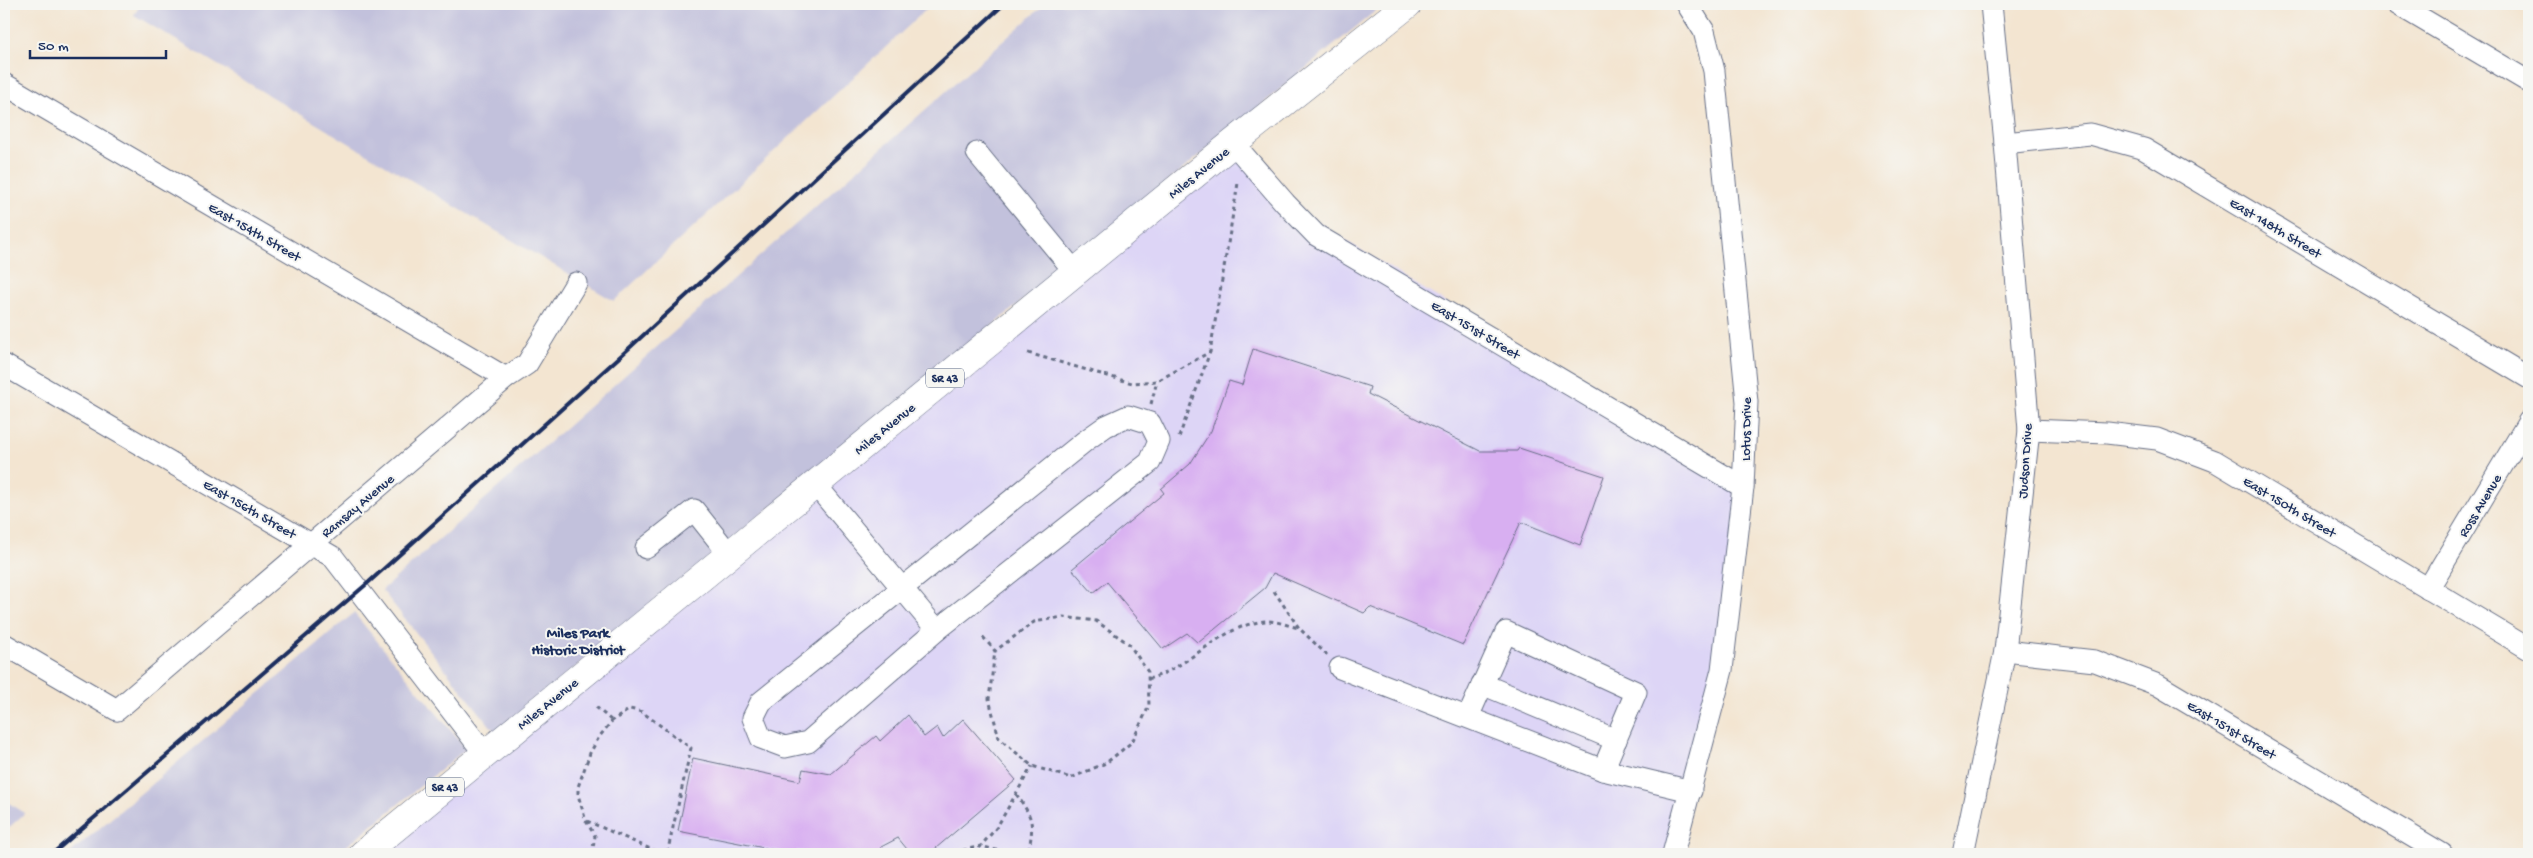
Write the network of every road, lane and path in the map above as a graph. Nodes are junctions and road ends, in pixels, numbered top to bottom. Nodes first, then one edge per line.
1 (1408, 4) edge
2 (1688, 4) edge
3 (1991, 4) edge
4 (2397, 4) edge
5 (2529, 82) edge
6 (4, 84) edge
7 (1233, 143) junction
8 (2005, 143) junction
9 (977, 153) dead end
10 (1238, 183) dead end
11 (1075, 272) junction
12 (576, 283) dead end
13 (1210, 352) junction
14 (1028, 353) dead end
15 (4, 364) edge
16 (506, 378) junction
17 (2529, 378) edge
18 (1157, 381) junction
19 (1151, 404) dead end
20 (2529, 421) edge
21 (2029, 430) junction
22 (1179, 437) dead end
23 (815, 484) junction
24 (1743, 487) junction
25 (310, 544) junction
26 (646, 548) dead end
27 (729, 554) junction
28 (903, 589) junction
29 (2428, 589) junction
30 (1274, 591) dead end
31 (1299, 628) junction
32 (937, 630) junction
33 (983, 637) dead end
34 (4, 644) edge
35 (2529, 649) edge
36 (995, 651) junction
37 (2005, 651) junction
38 (1340, 668) joint
39 (1148, 679) junction
40 (1482, 684) junction
41 (596, 707) dead end
42 (1468, 717) junction
43 (612, 721) junction
44 (1616, 740) junction
45 (485, 754) junction
46 (1032, 766) junction
47 (1603, 770) junction
48 (1691, 790) junction
49 (1016, 794) junction
50 (586, 821) junction
51 (981, 846) junction
52 (1968, 852) edge
53 (363, 854) edge
54 (592, 854) edge
55 (662, 854) edge
56 (667, 854) edge
57 (947, 854) edge
58 (974, 854) edge
59 (1010, 854) edge
60 (1028, 854) edge
61 (1673, 854) edge
62 (2442, 854) edge

1 - 7 main road, Miles Avenue / SR 43
2 - 24 street, Lotus Drive
3 - 8 street, Judson Drive
4 - 5 street
6 - 16 street, East 154th Street
7 - 11 main road, Miles Avenue / SR 43
7 - 24 street, East 151st Street
8 - 17 street, East 148th Street
8 - 21 street, Judson Drive
9 - 11 street
10 - 13 path
11 - 23 main road, Miles Avenue / SR 43
12 - 16 street, Ramsay Avenue
13 - 18 path
13 - 22 path
14 - 18 path
15 - 25 street, East 156th Street
16 - 25 street, Ramsay Avenue
18 - 19 path
20 - 29 street, Ross Avenue
21 - 29 street, East 150th Street
21 - 37 street, Judson Drive
23 - 27 main road, Miles Avenue / SR 43
23 - 28 street
24 - 48 street, Lotus Drive
25 - 34 street, Ramsay Avenue
25 - 45 street, East 156th Street
26 - 27 street
27 - 45 main road, Miles Avenue / SR 43
28 - 32 street
28 - 32 street
28 - 32 street
29 - 35 street, East 150th Street
30 - 31 path
31 - 38 path
31 - 39 path
33 - 36 path
36 - 39 path
36 - 46 path
37 - 52 street, Judson Drive
37 - 62 street, East 151st Street
38 - 42 street
39 - 46 path
40 - 42 street
40 - 44 street
40 - 44 street
41 - 43 path
42 - 47 street
43 - 50 path
43 - 56 path
44 - 47 street
45 - 53 main road, Miles Avenue / SR 43
46 - 49 path
47 - 48 street
48 - 61 street, Lotus Drive
49 - 51 path
49 - 60 path
50 - 54 path
50 - 55 path
51 - 57 path
51 - 58 path
51 - 59 path

